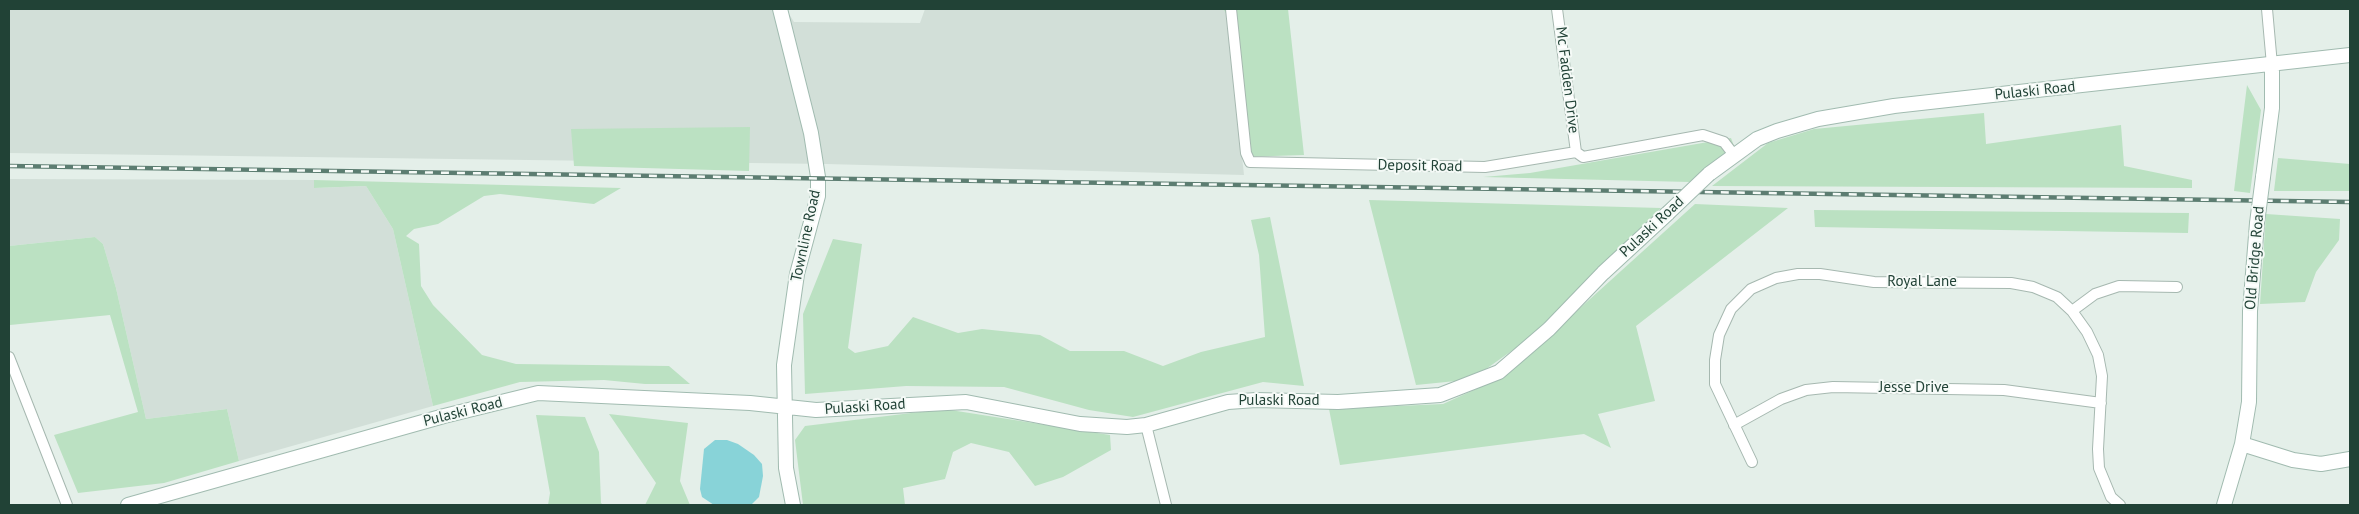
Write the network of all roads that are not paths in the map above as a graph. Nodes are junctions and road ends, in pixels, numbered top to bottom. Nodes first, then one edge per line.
1 (780, 9) edge
2 (1231, 9) edge
3 (1558, 9) edge
4 (2267, 9) edge
5 (2350, 55) edge
6 (2272, 65) junction
7 (1576, 152) junction
8 (1734, 155) junction
9 (2177, 287) dead end
10 (2072, 311) junction
11 (9, 357) edge
12 (2101, 403) junction
13 (784, 406) junction
14 (1146, 425) junction
15 (1734, 425) junction
16 (2242, 444) junction
17 (2350, 459) edge
18 (1752, 462) dead end
19 (67, 505) edge
20 (128, 505) edge
21 (793, 505) edge
22 (1166, 505) edge
23 (2120, 505) edge
24 (2224, 505) edge

1 - 13 main road, Townline Road
2 - 7 street, Deposit Road
3 - 7 street, Mc Fadden Drive
4 - 6 street, Old Bridge Road
5 - 6 main road, Pulaski Road
6 - 8 main road, Pulaski Road
6 - 16 main road, Old Bridge Road, bridge
7 - 8 street, Deposit Road
8 - 14 main road, Pulaski Road, bridge
9 - 10 street
10 - 12 street, Royal Lane
10 - 15 street, Royal Lane
11 - 19 street
12 - 15 street, Jesse Drive
12 - 23 street, Royal Lane
13 - 14 main road, Pulaski Road
13 - 20 main road, Pulaski Road
13 - 21 main road, Townline Road
14 - 22 street
15 - 18 street, Royal Lane
16 - 17 main road
16 - 24 main road, Old Bridge Road

